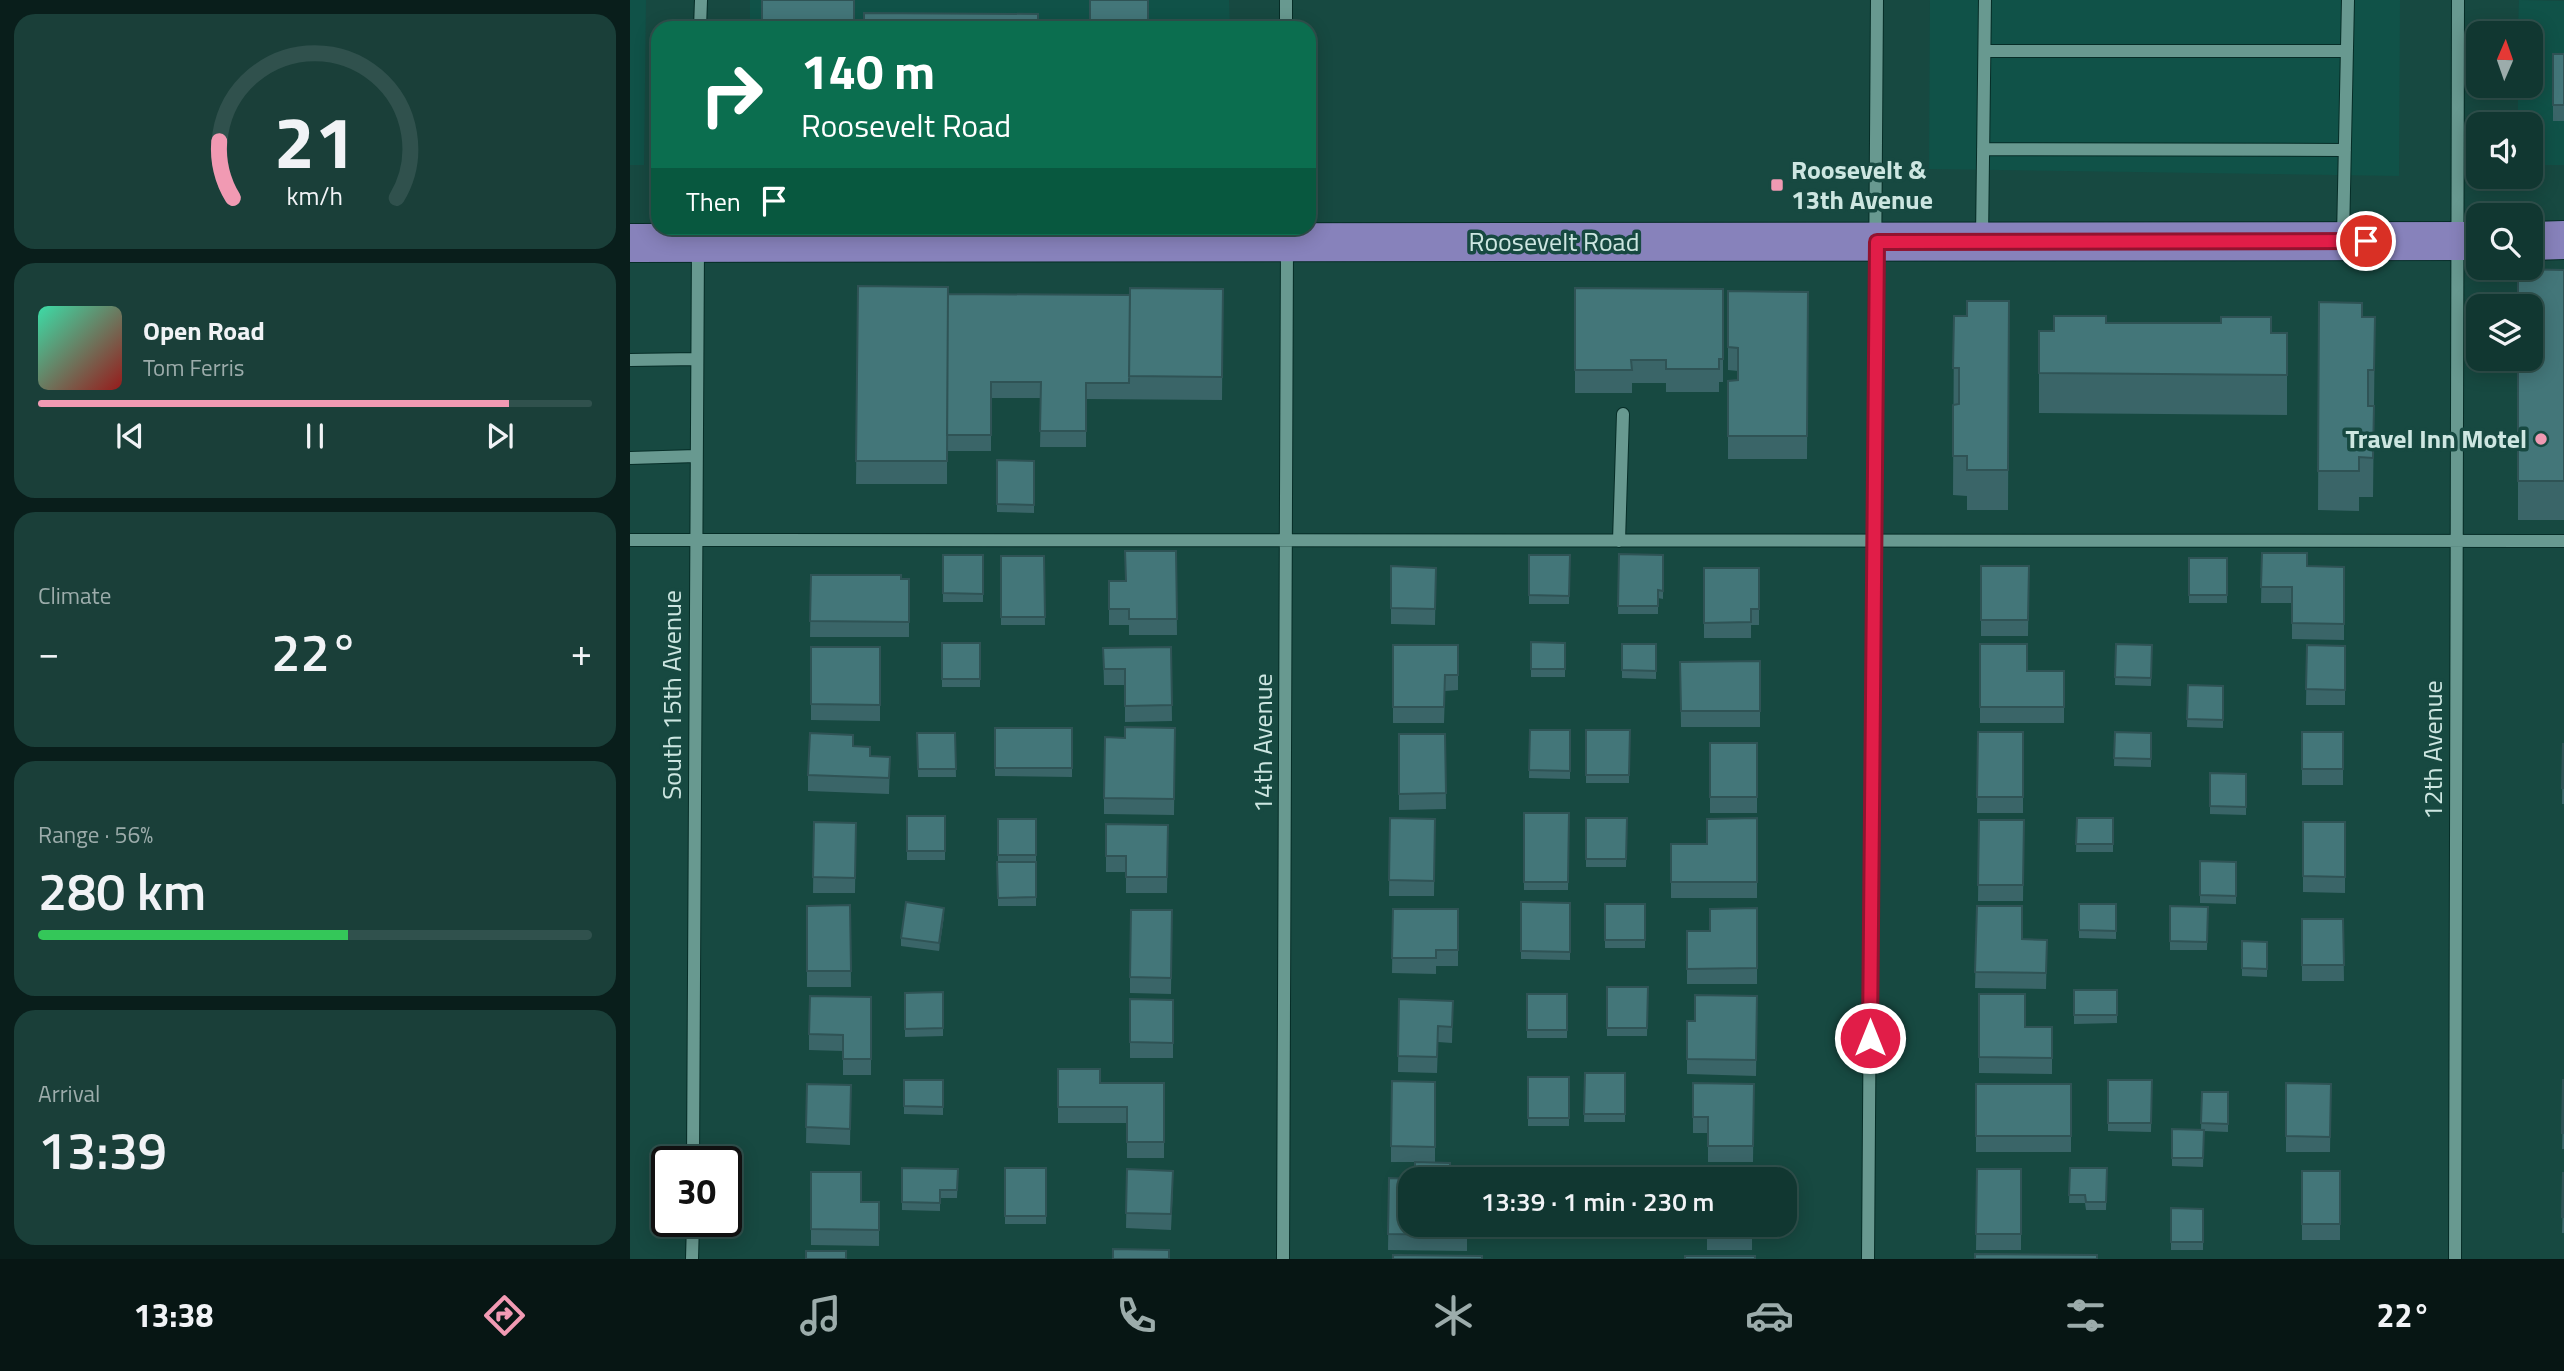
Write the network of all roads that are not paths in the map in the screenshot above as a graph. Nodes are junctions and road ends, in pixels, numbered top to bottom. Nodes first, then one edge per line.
1 (701, 0) edge
2 (1286, 0) edge
3 (1877, 0) edge
4 (1985, 0) edge
5 (2348, 0) edge
6 (2458, 0) edge
7 (700, 21) edge
8 (1286, 21) edge
9 (1985, 51) junction
10 (2347, 51) junction
11 (1983, 149) junction
12 (2345, 150) junction
13 (2466, 203) edge
14 (698, 235) edge
15 (1287, 235) edge
16 (2543, 240) edge
17 (2564, 240) edge
18 (2343, 241) junction
19 (2466, 241) edge
20 (1877, 242) junction
21 (1982, 242) junction
22 (630, 243) edge
23 (2466, 280) edge
24 (697, 359) junction
25 (630, 360) edge
26 (1623, 414) dead end
27 (696, 456) junction
28 (630, 457) edge
29 (696, 539) junction
30 (630, 540) edge
31 (2456, 540) junction
32 (1286, 541) junction
33 (1619, 541) junction
34 (1874, 541) junction
35 (2564, 541) edge
36 (693, 1146) edge
37 (693, 1237) edge
38 (692, 1259) edge
39 (1283, 1259) edge
40 (1868, 1259) edge
41 (2455, 1259) edge

1 - 7 street
2 - 8 street
3 - 20 street
4 - 9 street
5 - 10 street
6 - 13 street, 12th Avenue
9 - 10 street
9 - 11 street
10 - 12 street
11 - 12 street
11 - 21 street
12 - 18 street
14 - 15 main road, Roosevelt Road
14 - 22 main road, Roosevelt Road
14 - 24 street, South 15th Avenue
15 - 20 main road, Roosevelt Road
15 - 32 street, 14th Avenue
16 - 17 main road
18 - 19 main road, Roosevelt Road
18 - 21 main road, Roosevelt Road
20 - 21 main road, Roosevelt Road
20 - 34 street
23 - 31 street, 12th Avenue
24 - 25 street
24 - 27 street, South 15th Avenue
26 - 33 street
27 - 28 street
27 - 29 street, South 15th Avenue
29 - 30 street
29 - 32 street
29 - 36 street, South 15th Avenue
31 - 34 street
31 - 35 street
31 - 41 street, 12th Avenue
32 - 33 street
32 - 39 street, 14th Avenue
33 - 34 street
34 - 40 street
37 - 38 street

